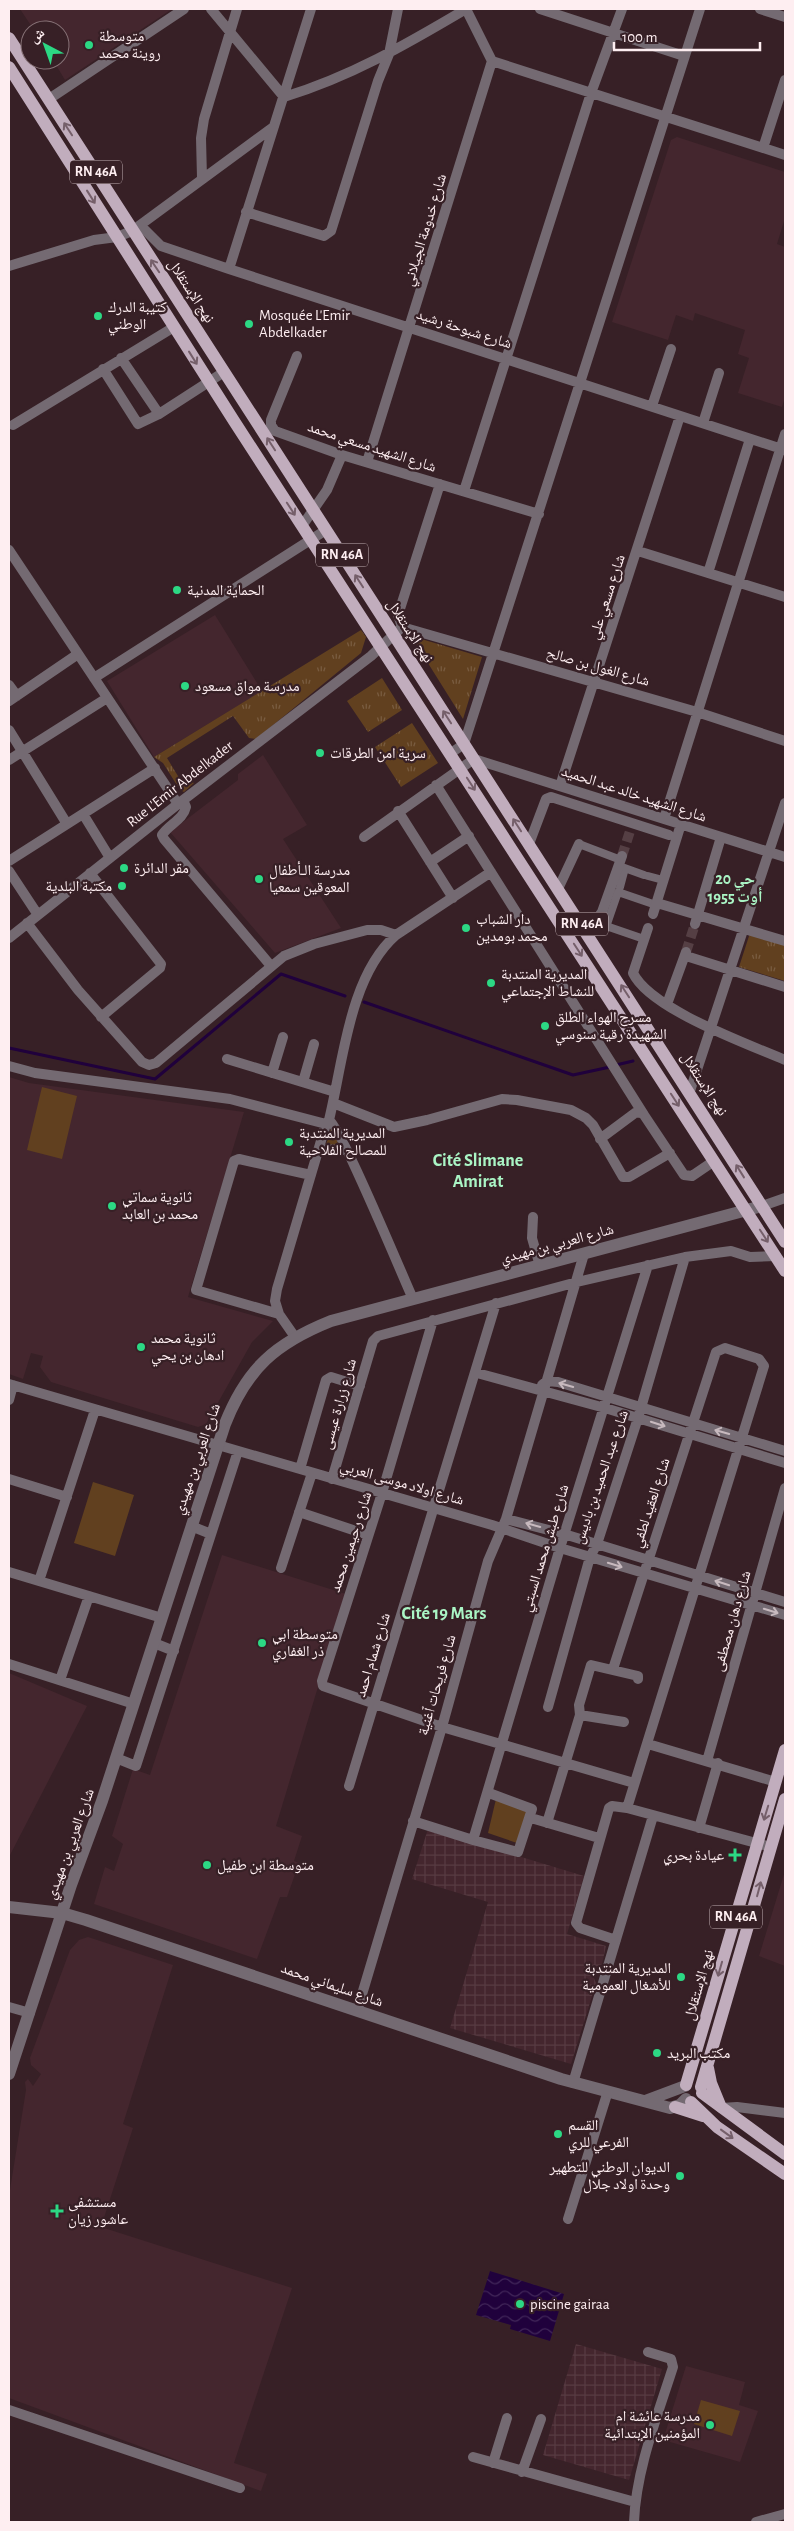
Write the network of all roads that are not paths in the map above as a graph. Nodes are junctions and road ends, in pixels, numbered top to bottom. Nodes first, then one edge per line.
1 (184, 9) edge
2 (211, 9) edge
3 (237, 9) edge
4 (311, 9) edge
5 (398, 9) edge
6 (466, 9) edge
7 (540, 9) edge
8 (622, 9) edge
9 (700, 9) edge
10 (760, 9) edge
11 (785, 17) edge
12 (230, 33) junction
13 (614, 33) junction
14 (9, 38) edge
15 (389, 54) junction
16 (684, 56) junction
17 (492, 61) junction
18 (10, 72) edge
19 (32, 73) junction
20 (785, 80) edge
21 (592, 93) junction
22 (284, 97) junction
23 (49, 99) junction
24 (664, 116) junction
25 (272, 128) junction
26 (763, 148) junction
27 (785, 155) edge
28 (202, 178) junction
29 (246, 212) junction
30 (136, 228) junction
31 (117, 237) junction
32 (9, 266) edge
33 (229, 270) junction
34 (174, 327) junction
35 (410, 328) junction
36 (671, 349) dead end
37 (297, 356) dead end
38 (121, 358) junction
39 (507, 359) junction
40 (103, 370) junction
41 (224, 372) junction
42 (719, 373) dead end
43 (209, 382) junction
44 (581, 383) junction
45 (652, 406) junction
46 (159, 414) junction
47 (680, 416) junction
48 (703, 423) junction
49 (13, 425) dead end
50 (785, 434) edge
51 (750, 439) junction
52 (783, 449) edge
53 (342, 455) junction
54 (367, 462) junction
55 (440, 484) junction
56 (464, 491) junction
57 (313, 511) junction
58 (539, 514) junction
59 (302, 526) junction
60 (326, 530) junction
61 (311, 540) junction
62 (9, 550) edge
63 (638, 551) junction
64 (708, 574) junction
65 (739, 583) junction
66 (785, 597) edge
67 (398, 632) junction
68 (382, 647) junction
69 (494, 652) junction
70 (78, 654) junction
71 (94, 678) junction
72 (596, 682) junction
73 (9, 684) edge
74 (108, 698) junction
75 (13, 699) edge
76 (697, 712) junction
77 (9, 730) edge
78 (785, 741) edge
79 (464, 744) junction
80 (22, 752) junction
81 (450, 753) junction
82 (474, 759) junction
83 (9, 760) edge
84 (155, 768) junction
85 (461, 768) junction
86 (436, 785) junction
87 (560, 786) junction
88 (180, 802) junction
89 (785, 803) edge
90 (398, 811) junction
91 (83, 814) junction
92 (664, 819) junction
93 (67, 824) junction
94 (681, 824) junction
95 (669, 835) dead end
96 (469, 836) junction
97 (364, 837) dead end
98 (721, 837) junction
99 (529, 844) junction
100 (579, 844) joint
101 (770, 852) junction
102 (785, 857) edge
103 (110, 858) junction
104 (9, 861) edge
105 (430, 862) junction
106 (621, 863) junction
107 (9, 871) edge
108 (491, 872) junction
109 (90, 873) junction
110 (663, 880) junction
111 (620, 886) dead end
112 (558, 889) junction
113 (453, 898) junction
114 (655, 907) junction
115 (38, 914) junction
116 (696, 920) junction
117 (27, 923) junction
118 (648, 928) dead end
119 (744, 928) junction
120 (587, 933) junction
121 (396, 935) junction
122 (9, 938) edge
123 (644, 939) junction
124 (785, 940) edge
125 (271, 966) junction
126 (730, 970) junction
127 (785, 987) edge
128 (667, 1004) junction
129 (101, 1017) junction
130 (711, 1029) junction
131 (283, 1037) dead end
132 (314, 1044) dead end
133 (227, 1059) dead end
134 (785, 1060) edge
135 (9, 1066) edge
136 (272, 1073) junction
137 (303, 1082) junction
138 (690, 1091) junction
139 (335, 1092) junction
140 (333, 1103) junction
141 (644, 1115) junction
142 (327, 1122) junction
143 (600, 1139) junction
144 (319, 1149) junction
145 (346, 1150) junction
146 (670, 1153) junction
147 (714, 1161) junction
148 (311, 1175) junction
149 (785, 1198) edge
150 (762, 1206) junction
151 (747, 1210) junction
152 (533, 1217) dead end
153 (785, 1242) edge
154 (584, 1254) junction
155 (776, 1256) junction
156 (685, 1257) junction
157 (648, 1265) junction
158 (540, 1266) junction
159 (785, 1271) edge
160 (577, 1282) junction
161 (413, 1300) junction
162 (496, 1303) junction
163 (279, 1314) junction
164 (433, 1320) junction
165 (295, 1337) junction
166 (477, 1373) junction
167 (548, 1382) junction
168 (11, 1385) edge
169 (360, 1386) junction
170 (540, 1390) junction
171 (608, 1397) junction
172 (9, 1400) edge
173 (641, 1407) junction
174 (605, 1408) junction
175 (95, 1410) junction
176 (638, 1418) junction
177 (693, 1423) junction
178 (688, 1434) junction
179 (742, 1438) junction
180 (218, 1445) junction
181 (738, 1449) junction
182 (238, 1451) junction
183 (785, 1451) edge
184 (785, 1463) edge
185 (300, 1469) junction
186 (312, 1473) junction
187 (9, 1479) edge
188 (332, 1479) junction
189 (785, 1488) edge
190 (382, 1493) junction
191 (67, 1497) junction
192 (435, 1508) junction
193 (299, 1512) junction
194 (504, 1524) junction
195 (191, 1526) junction
196 (211, 1534) junction
197 (564, 1534) junction
198 (368, 1535) junction
199 (597, 1544) junction
200 (560, 1548) junction
201 (590, 1557) junction
202 (648, 1561) junction
203 (281, 1568) dead end
204 (9, 1572) edge
205 (645, 1574) junction
206 (699, 1575) junction
207 (39, 1581) junction
208 (695, 1588) junction
209 (755, 1593) junction
210 (89, 1596) junction
211 (785, 1602) edge
212 (751, 1605) junction
213 (785, 1615) edge
214 (162, 1618) junction
215 (154, 1643) junction
216 (174, 1651) junction
217 (9, 1664) edge
218 (613, 1669) junction
219 (638, 1679) dead end
220 (60, 1680) junction
221 (374, 1703) junction
222 (134, 1704) junction
223 (548, 1707) dead end
224 (580, 1715) junction
225 (624, 1722) dead end
226 (442, 1727) junction
227 (503, 1744) junction
228 (648, 1744) junction
229 (785, 1750) edge
230 (116, 1758) junction
231 (707, 1761) junction
232 (566, 1762) junction
233 (718, 1764) junction
234 (776, 1782) junction
235 (634, 1783) junction
236 (349, 1786) dead end
237 (489, 1793) junction
238 (785, 1800) edge
239 (627, 1808) junction
240 (653, 1816) junction
241 (531, 1818) junction
242 (413, 1821) junction
243 (547, 1823) junction
244 (698, 1828) junction
245 (599, 1838) junction
246 (473, 1840) junction
247 (757, 1844) junction
248 (771, 1847) junction
249 (9, 1907) edge
250 (62, 1913) junction
251 (616, 1940) junction
252 (9, 2006) edge
253 (357, 2011) junction
254 (30, 2013) junction
255 (13, 2048) edge
256 (708, 2056) junction
257 (9, 2074) edge
258 (573, 2083) junction
259 (701, 2090) junction
260 (608, 2091) junction
261 (687, 2093) junction
262 (644, 2101) junction
263 (675, 2107) junction
264 (722, 2108) junction
265 (785, 2113) edge
266 (706, 2117) junction
267 (785, 2154) edge
268 (785, 2174) edge
269 (568, 2219) dead end
270 (648, 2352) dead end
271 (9, 2410) edge
272 (507, 2418) dead end
273 (541, 2419) dead end
274 (473, 2457) dead end
275 (494, 2463) junction
276 (522, 2472) junction
277 (240, 2488) dead end
278 (635, 2502) junction
279 (785, 2514) edge
280 (634, 2522) edge
281 (756, 2522) edge

1 - 23 street
2 - 12 street
3 - 12 street
4 - 22 street
5 - 15 street
6 - 15 street
6 - 17 street
7 - 13 street
8 - 13 street
9 - 16 street
10 - 11 street
12 - 22 street
12 - 28 street
13 - 16 street
13 - 21 street
14 - 19 main road, نهج الإستقلال / RN 46A
15 - 22 street
15 - 29 street
16 - 24 street
17 - 21 street
17 - 35 street, شارع خدومة الجيلاني
18 - 19 street
18 -> 31 main road, RN 46A
19 - 23 main road, نهج الإستقلال / RN 46A
20 - 26 street
21 - 24 street
21 - 39 street
22 - 25 street
30 -> 23 main road, نهج الإستقلال / RN 46A
24 - 26 street
24 - 44 street
25 - 28 street
25 - 29 street
26 - 27 street
28 - 30 street
29 - 33 street
30 - 31 street
30 - 33 street, شارع شبوحة رشيد
41 -> 30 main road, نهج الإستقلال / RN 46A
31 - 32 street
31 - 34 main road, RN 46A
33 - 35 street, شارع شبوحة رشيد
34 - 38 street
34 -> 43 main road, RN 46A
35 - 39 street, شارع شبوحة رشيد
35 - 54 street, شارع خدومة الجيلاني
36 - 45 street
37 - 53 street, شارع الشهيد مسعي محمد
38 - 40 street
38 - 46 street
39 - 44 street, شارع شبوحة رشيد
39 - 56 street
40 - 46 street
40 - 49 street
41 - 43 street
57 -> 41 main road, نهج الإستقلال / RN 46A
42 - 48 street
43 - 46 street
43 -> 59 main road, RN 46A
44 - 45 street, شارع شبوحة رشيد
44 - 58 street
45 - 47 street, شارع شبوحة رشيد
47 - 48 street, شارع شبوحة رشيد
47 - 63 street, شارع مسعي علي
48 - 51 street, شارع شبوحة رشيد
50 - 52 street
51 - 52 street, شارع شبوحة رشيد
51 - 64 street
52 - 65 street
53 - 54 street, شارع الشهيد مسعي محمد
53 - 57 street
54 - 55 street, شارع الشهيد مسعي محمد
55 - 56 street, شارع الشهيد مسعي محمد
55 - 67 street
56 - 58 street, شارع الشهيد مسعي محمد
57 - 59 street
57 - 60 main road, نهج الإستقلال / RN 46A
58 - 69 street
59 - 61 main road, RN 46A
60 - 61 street
67 -> 60 main road, نهج الإستقلال / RN 46A
61 - 68 main road, RN 46A
61 - 71 street
62 - 70 street
63 - 64 street
63 - 72 street, شارع مسعي علي
64 - 65 street
65 - 66 street
65 - 76 street
67 - 68 street, Rue L'Emir Abdelkader
67 - 69 street, شارع الغول بن صالح
79 -> 67 main road, نهج الإستقلال / RN 46A
68 - 81 main road, RN 46A
68 - 88 street, Rue L'Emir Abdelkader
69 - 72 street, شارع الغول بن صالح
69 - 79 street
70 - 71 street
70 - 75 street
71 - 74 street
72 - 76 street, شارع الغول بن صالح
72 - 87 street, شارع مسعي علي
73 - 75 street
74 - 80 street
74 - 84 street
76 - 78 street, شارع الغول بن صالح
76 - 92 street
77 - 80 street
79 - 81 street
79 - 82 main road, نهج الإستقلال / RN 46A
80 - 83 street
80 - 93 street
81 - 85 main road, RN 46A
82 - 85 street
82 - 87 street, شارع الشهيد خالد عبد الحميد
99 -> 82 main road, نهج الإستقلال / RN 46A
84 - 88 street
84 - 91 street
85 - 86 street
85 -> 147 main road, RN 46A
86 - 90 street
86 - 96 street
87 - 92 street, شارع الشهيد خالد عبد الحميد
88 - 103 street, Rue L'Emir Abdelkader
88 - 125 street
89 - 101 street
90 - 97 street
90 - 105 street
91 - 93 street
91 - 103 street
92 - 94 street, شارع الشهيد خالد عبد الحميد
93 - 104 street
94 - 98 street, شارع الشهيد خالد عبد الحميد
94 - 110 street
95 - 99 street
96 - 105 street
96 - 108 street
98 - 101 street, شارع الشهيد خالد عبد الحميد
98 - 116 street
99 - 112 main road, نهج الإستقلال / RN 46A
100 - 106 street
100 - 112 street
101 - 102 street, شارع الشهيد خالد عبد الحميد
101 - 119 street
103 - 109 street, Rue L'Emir Abdelkader
105 - 113 street
106 - 110 street
106 - 111 street
106 - 120 street
107 - 115 street
108 - 113 street
108 - 141 street
109 - 115 street, Rue L'Emir Abdelkader
109 - 129 street
110 - 114 street
112 - 120 main road, نهج الإستقلال / RN 46A
113 - 121 street
114 - 116 street
114 - 123 street
115 - 117 street, Rue L'Emir Abdelkader
116 - 119 street
117 - 122 street, Rue L'Emir Abdelkader
117 - 129 street
118 - 123 street
119 - 124 street
119 - 126 street
138 -> 120 main road, نهج الإستقلال / RN 46A
121 - 125 street
121 - 139 street
123 - 128 street
125 - 129 street
126 - 127 street
126 - 128 street
126 - 130 street
128 - 130 street
130 - 134 street
130 - 138 street
131 - 136 street
132 - 137 street
133 - 136 street
135 - 142 street
136 - 137 street
137 - 139 street
150 -> 138 main road, نهج الإستقلال / RN 46A
139 - 140 street
140 - 142 street
140 - 143 street
141 - 143 street
141 - 146 street
142 - 144 street
142 - 145 street
143 - 146 street
144 - 145 street
144 - 148 street
145 - 161 street
146 - 147 street
147 - 151 main road, RN 46A
148 - 163 street
148 - 163 street
149 - 150 street
150 - 151 street, شارع العربي بن مهيدي
150 - 153 main road, نهج الإستقلال / RN 46A
151 - 154 street, شارع العربي بن مهيدي
151 -> 155 main road, RN 46A
152 - 158 street
154 - 158 street, شارع العربي بن مهيدي
154 - 160 street, شارع فريحات ٱغنية
155 - 156 street
155 - 159 main road, RN 46A
156 - 157 street
156 - 173 street, شارع عبد الحميد بن باديس
157 - 160 street
157 - 171 street, شارع طبش محمد السبتي
158 - 161 street, شارع العربي بن مهيدي
160 - 162 street
160 - 167 street, شارع فريحات ٱغنية
161 - 165 street, شارع العربي بن مهيدي
162 - 164 street
162 - 166 street, شارع شمام احمد
163 - 165 street
164 - 169 street, شارع زرارة عيسى
164 - 190 street, شارع رحيمين محمد
165 - 180 street, شارع العربي بن مهيدي
166 - 170 street
166 - 192 street, شارع شمام احمد
167 - 170 street, شارع فريحات ٱغنية
171 -> 167 street
168 - 172 street
168 - 175 street, شارع اولاد موسى العربي
169 - 185 street
169 - 188 street, شارع زرارة عيسى
170 - 174 street
170 - 194 street, شارع فريحات ٱغنية
171 - 173 street
171 - 174 street, شارع طبش محمد السبتي
173 - 176 street, شارع عبد الحميد بن باديس
173 - 177 street
174 - 176 street
174 - 197 street, شارع طبش محمد السبتي
175 - 180 street, شارع اولاد موسى العربي
175 - 191 street
176 -> 178 street
176 - 199 street, شارع عبد الحميد بن باديس
177 - 178 street, شارع العقيد لطفي
179 -> 177 street
177 - 179 street, شارع العقيد لطفي
178 - 181 street
178 - 202 street, شارع العقيد لطفي
179 - 181 street
179 - 183 street
180 - 182 street, شارع اولاد موسى العربي
180 - 195 street, شارع العربي بن مهيدي
181 - 184 street
181 - 206 street
182 - 185 street, شارع اولاد موسى العربي
182 - 196 street
185 - 186 street, شارع اولاد موسى العربي
186 - 188 street, شارع اولاد موسى العربي
186 - 193 street
187 - 191 street
188 - 190 street, شارع اولاد موسى العربي
189 - 209 street, شارع دهان مصطفى
190 - 192 street, شارع اولاد موسى العربي
190 - 198 street, شارع رحيمين محمد
191 - 207 street
192 - 194 street, شارع اولاد موسى العربي
192 - 221 street, شارع شمام احمد
193 - 198 street
193 - 203 street
197 -> 194 street, شارع اولاد موسى العربي
194 - 200 street, شارع اولاد موسى العربي
194 - 226 street, شارع فريحات ٱغنية
195 - 196 street
195 - 214 street, شارع العربي بن مهيدي
196 - 216 street
197 - 199 street, شارع اولاد موسى العربي
197 - 200 street, شارع طبش محمد السبتي
198 - 221 street, شارع رحيمين محمد
199 - 201 street, شارع عبد الحميد بن باديس
199 - 202 street, شارع اولاد موسى العربي
200 - 201 street, شارع اولاد موسى العربي
200 - 227 street, شارع طبش محمد السبتي
201 -> 205 street, شارع اولاد موسى العربي
201 - 223 street, شارع عبد الحميد بن باديس
202 - 205 street, شارع العقيد لطفي
202 - 206 street, شارع اولاد موسى العربي
204 - 207 street
205 - 208 street, شارع اولاد موسى العربي
205 - 218 street, شارع العقيد لطفي
206 - 208 street
209 -> 206 street, شارع اولاد موسى العربي
207 - 210 street
208 - 212 street, شارع اولاد موسى العربي
208 - 228 street
209 - 211 street, شارع اولاد موسى العربي
209 - 212 street, شارع دهان مصطفى
210 - 214 street
210 - 220 street
212 -> 213 street, شارع اولاد موسى العربي
212 - 231 street, شارع دهان مصطفى
214 - 215 street, شارع العربي بن مهيدي
215 - 216 street
215 - 222 street, شارع العربي بن مهيدي
216 - 230 street
217 - 220 street
218 - 219 street
218 - 224 street
220 - 222 street
221 - 226 street
221 - 236 street, شارع شمام احمد
222 - 230 street, شارع العربي بن مهيدي
224 - 225 street
224 - 232 street
226 - 227 street
226 - 242 street, شارع فريحات ٱغنية
227 - 232 street
227 - 237 street, شارع طبش محمد السبتي
228 - 231 street
228 - 235 street
229 - 234 main road, نهج الإستقلال / RN 46A
230 - 250 street, شارع العربي بن مهيدي
231 - 233 street
232 - 235 street
232 - 243 street
233 - 234 street
233 - 244 street
234 -> 247 main road, نهج الإستقلال / RN 46A
235 - 239 street
237 - 241 street
237 - 246 street, شارع طبش محمد السبتي
238 - 248 main road, نهج الإستقلال / RN 46A
239 - 240 street
239 - 245 street
240 - 244 street
240 - 251 street
241 - 243 street
241 - 246 street
242 - 246 street
242 - 253 street, شارع فريحات ٱغنية
243 - 245 street
244 - 247 street
245 - 251 street
247 - 248 street
247 -> 261 main road, نهج الإستقلال / RN 46A
256 -> 248 main road, نهج الإستقلال / RN 46A
249 - 250 street, شارع سليماني محمد
250 - 253 street, شارع سليماني محمد
250 - 254 street, شارع العربي بن مهيدي
251 - 258 street
252 - 254 street
253 - 258 street, شارع سليماني محمد
254 - 255 street, شارع العربي بن مهيدي
255 - 257 street, شارع العربي بن مهيدي
256 - 259 main road, نهج الإستقلال / RN 46A
256 - 264 main road
258 - 260 street, شارع سليماني محمد
259 - 261 main road
259 - 261 main road
259 - 264 main road
260 - 262 street, شارع سليماني محمد
260 - 269 street
261 - 262 street
261 - 263 street
261 - 266 main road
262 - 263 street, شارع سليماني محمد
263 - 266 main road
264 - 265 street
264 - 267 main road
266 -> 268 main road
270 - 278 street
271 - 277 street
272 - 275 street
273 - 276 street
274 - 275 street
275 - 276 street
276 - 278 street
278 - 280 street
279 - 281 street

